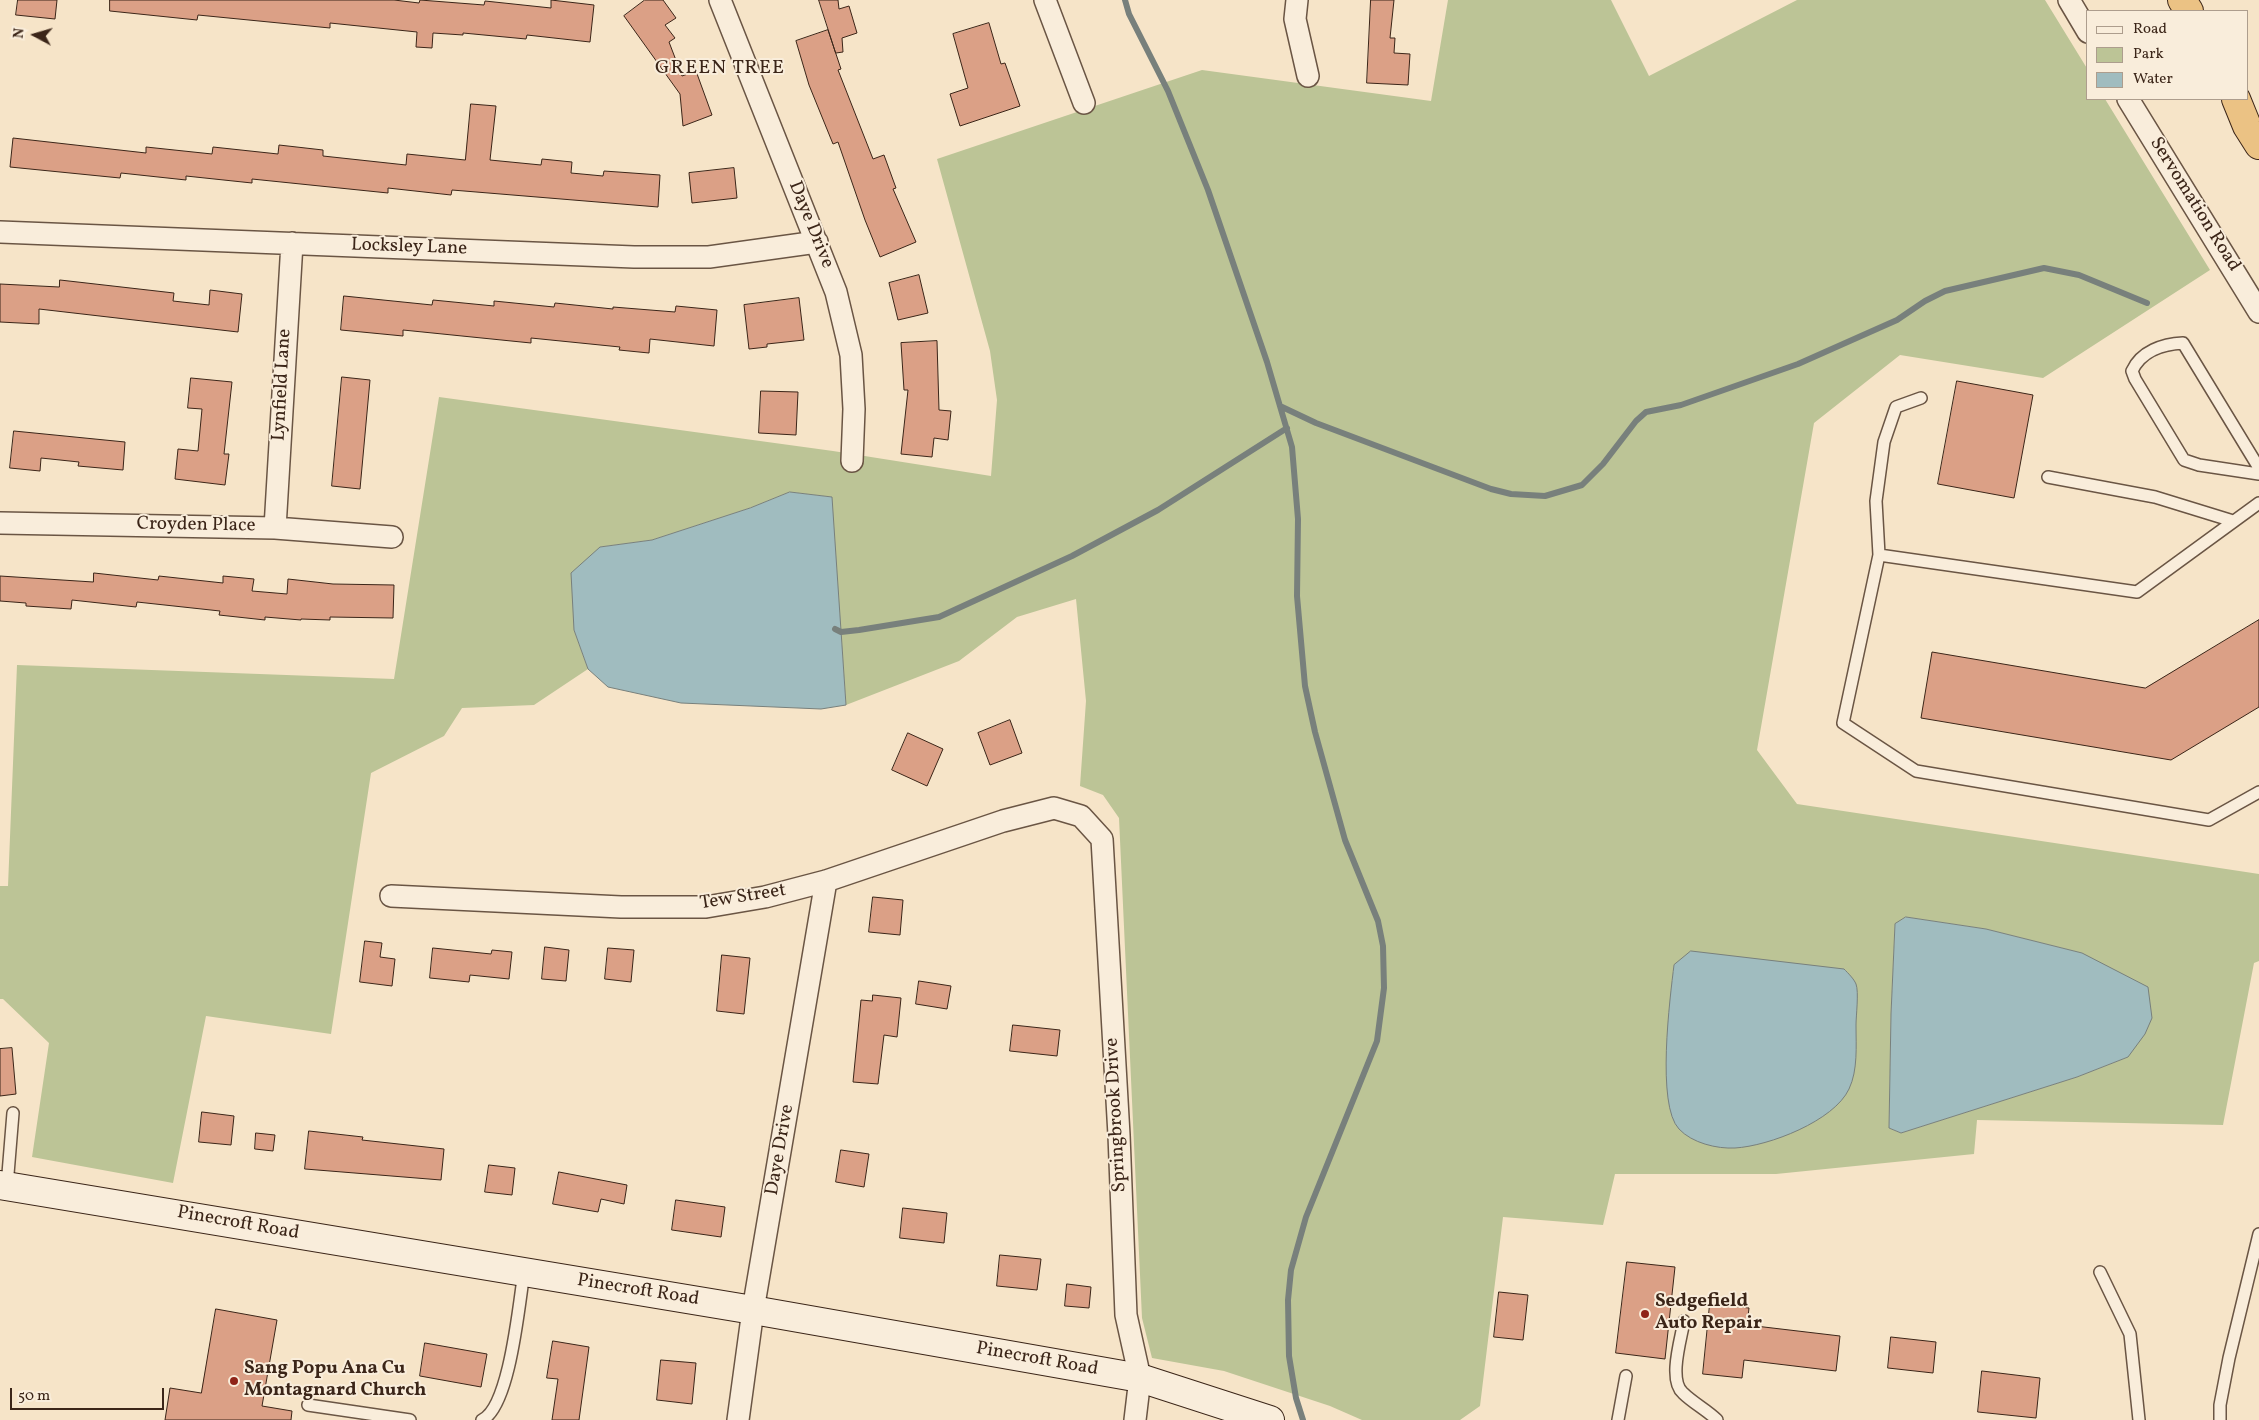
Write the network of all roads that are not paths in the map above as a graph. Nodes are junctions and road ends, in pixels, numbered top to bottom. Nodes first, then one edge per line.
1 (720, 0) edge
2 (1045, 0) edge
3 (1297, 0) edge
4 (2069, 0) edge
5 (2086, 29) edge
6 (1308, 76) dead end
7 (2249, 97) edge
8 (2129, 100) edge
9 (2236, 100) edge
10 (1084, 103) dead end
11 (2259, 112) edge
12 (2259, 145) edge
13 (0, 232) edge
14 (817, 242) junction
15 (292, 243) junction
16 (2259, 312) edge
17 (1921, 398) dead end
18 (852, 462) dead end
19 (2259, 468) edge
20 (2259, 474) edge
21 (2048, 477) dead end
22 (2259, 502) edge
23 (2233, 521) junction
24 (0, 523) edge
25 (275, 528) junction
26 (392, 537) dead end
27 (1879, 555) junction
28 (2259, 792) edge
29 (1081, 816) joint
30 (826, 881) junction
31 (390, 896) dead end
32 (13, 1113) dead end
33 (4, 1185) edge
34 (2259, 1234) edge
35 (524, 1272) junction
36 (2100, 1272) dead end
37 (753, 1310) junction
38 (1684, 1321) dead end
39 (1626, 1376) dead end
40 (1140, 1378) junction
41 (308, 1405) dead end
42 (410, 1420) edge
43 (482, 1420) edge
44 (738, 1420) edge
45 (1135, 1420) edge
46 (1270, 1420) edge
47 (1618, 1420) edge
48 (1717, 1420) edge
49 (2139, 1420) edge
50 (2220, 1420) edge

1 - 14 street, Daye Drive
2 - 10 street
3 - 6 street
4 - 5 street
7 - 11 highway
8 - 16 street, Servomation Road
9 - 12 highway
13 - 15 street, Locksley Lane
14 - 15 street, Locksley Lane
14 - 18 street, Daye Drive
15 - 25 street, Lynfield Lane
17 - 27 lane
19 - 20 lane
21 - 23 lane
22 - 23 lane
23 - 27 lane
24 - 25 street, Croyden Place
25 - 26 street, Croyden Place
27 - 28 lane
29 - 30 street, Tew Street
29 - 40 street, Springbrook Drive
30 - 31 street, Tew Street
30 - 37 street, Daye Drive
32 - 33 lane
33 - 35 street, Pinecroft Road
34 - 50 lane
35 - 37 street, Pinecroft Road
35 - 43 lane
36 - 49 lane
37 - 40 street, Pinecroft Road
37 - 44 street, Daye Drive
38 - 48 lane
39 - 47 lane
40 - 45 street, Springbrook Drive
40 - 46 street, Pinecroft Road
41 - 42 lane

